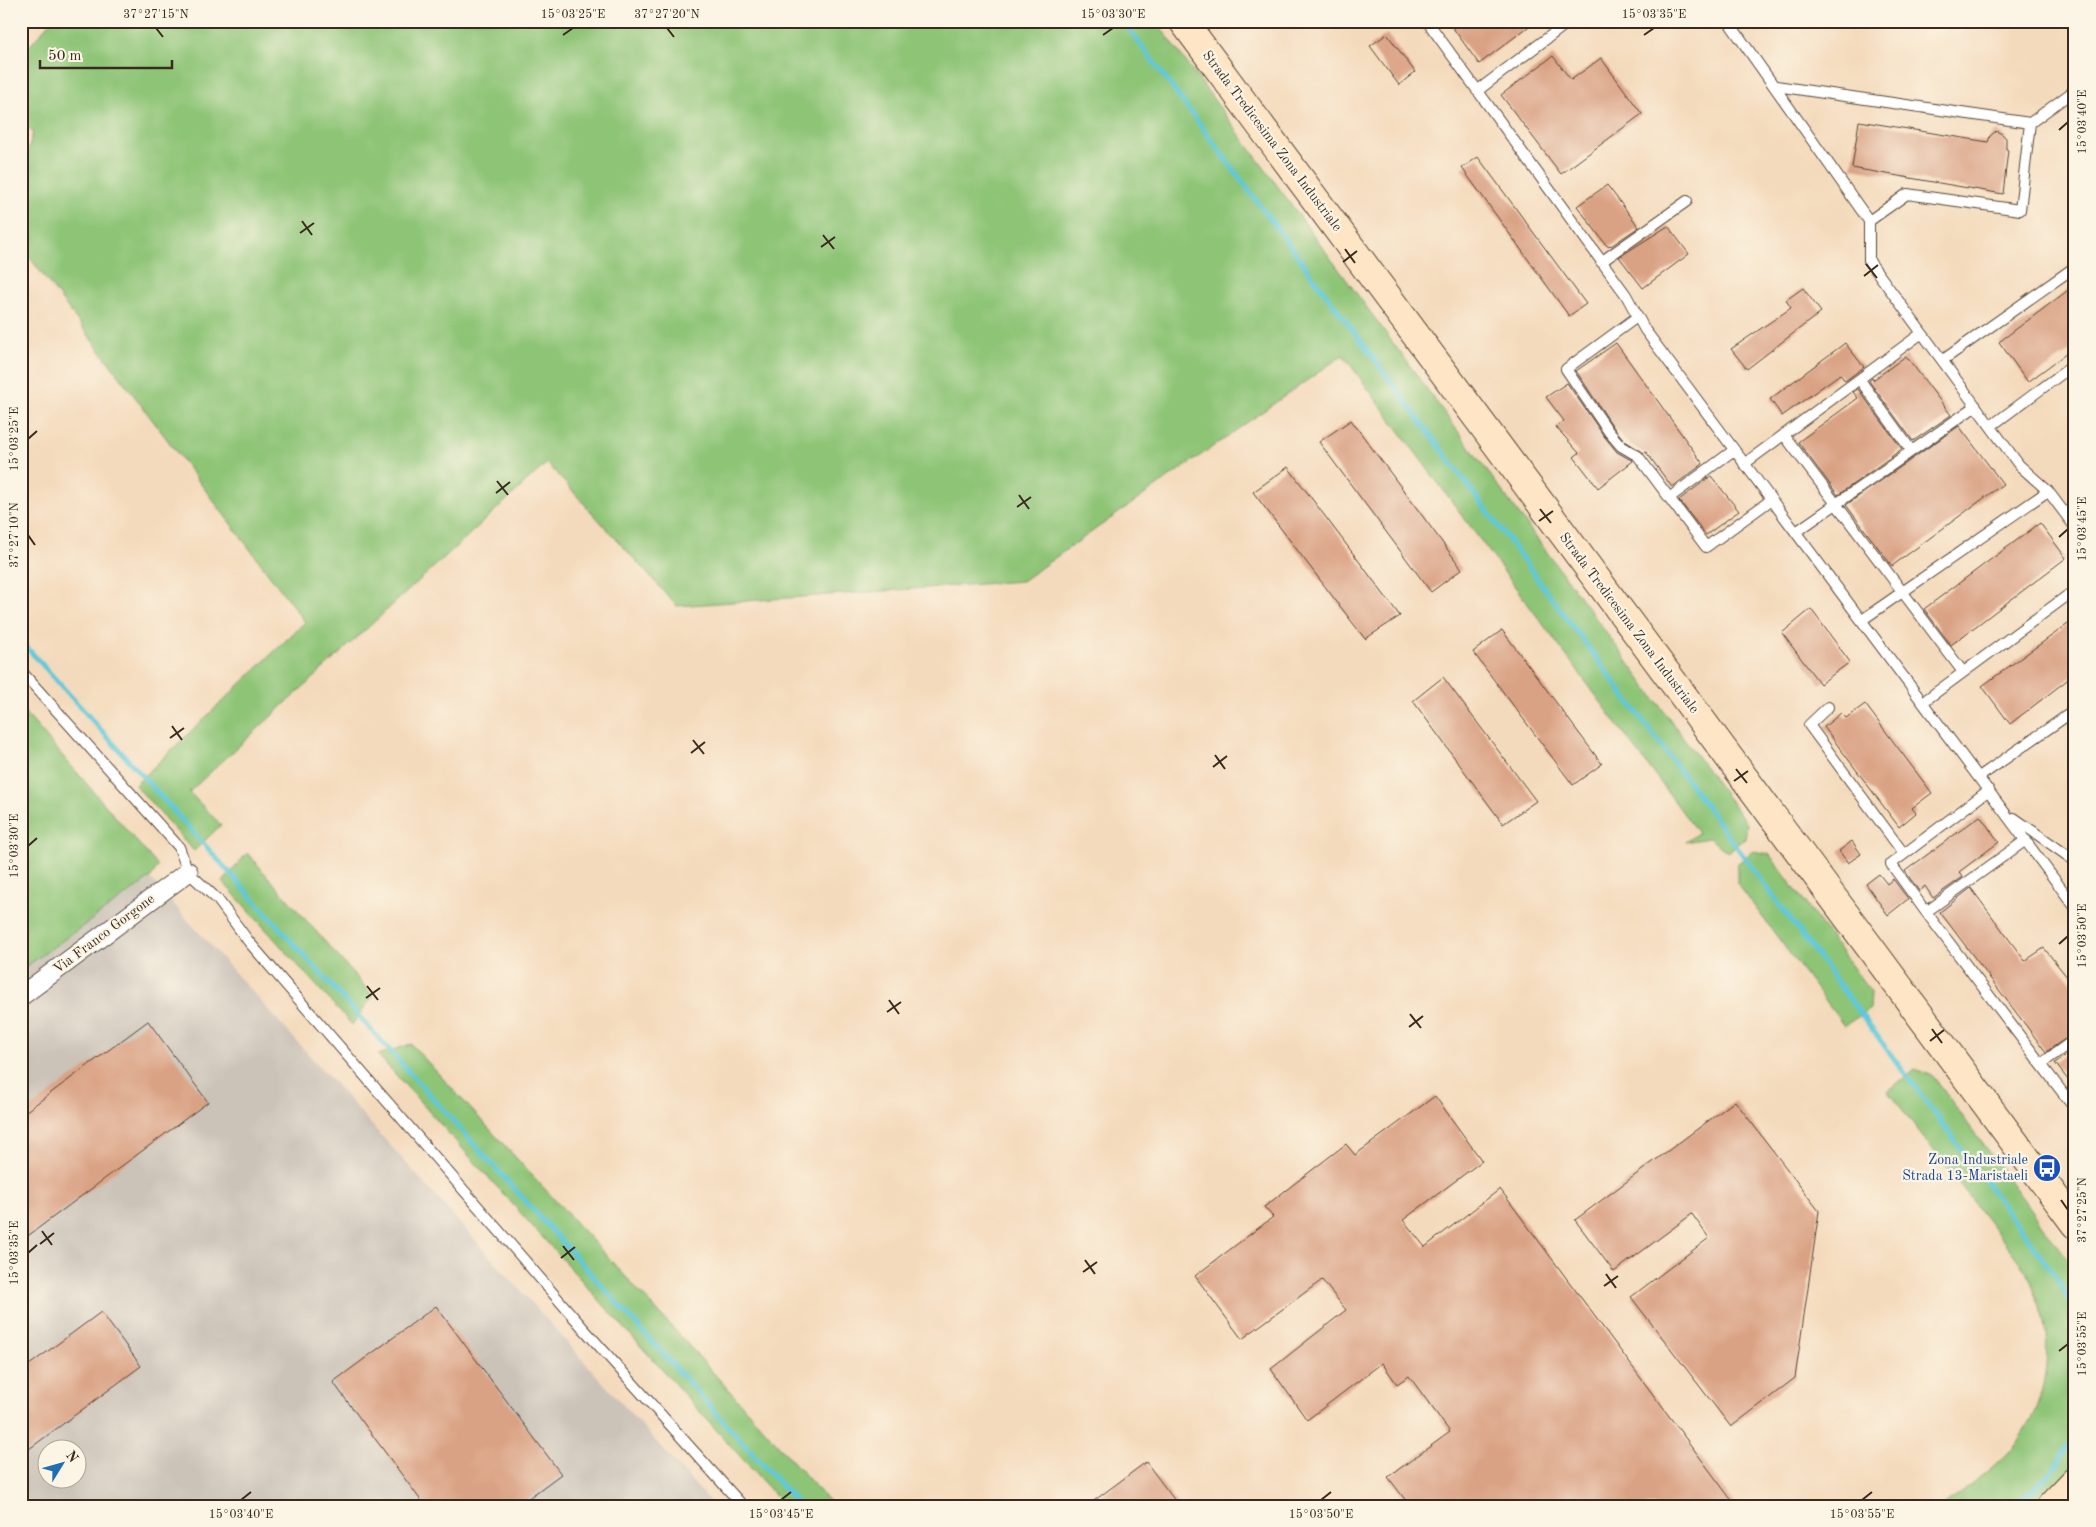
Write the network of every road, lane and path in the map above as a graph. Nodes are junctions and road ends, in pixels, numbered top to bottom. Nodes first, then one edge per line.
1 (1183, 21) edge
2 (1426, 21) edge
3 (1570, 21) edge
4 (1728, 21) edge
5 (1776, 86) junction
6 (2075, 90) edge
7 (1477, 91) junction
8 (2030, 123) junction
9 (1687, 201) dead end
10 (1869, 221) junction
11 (1601, 262) junction
12 (2075, 267) edge
13 (1637, 317) junction
14 (1922, 333) junction
15 (1943, 360) junction
16 (2075, 364) edge
17 (1860, 380) junction
18 (1976, 406) junction
19 (1991, 426) junction
20 (1784, 435) junction
21 (1734, 450) junction
22 (1911, 450) junction
23 (1744, 464) junction
24 (2048, 491) junction
25 (1669, 498) junction
26 (1771, 500) junction
27 (1835, 504) junction
28 (2075, 527) edge
29 (1796, 532) junction
30 (2075, 590) edge
31 (1903, 592) junction
32 (1862, 620) junction
33 (21, 671) edge
34 (1963, 672) junction
35 (1923, 702) junction
36 (1828, 707) dead end
37 (2075, 710) edge
38 (1979, 776) junction
39 (1989, 790) junction
40 (2005, 812) junction
41 (2026, 840) junction
42 (1904, 854) junction
43 (2075, 860) edge
44 (188, 872) junction
45 (2075, 907) edge
46 (1926, 912) junction
47 (21, 996) edge
48 (2075, 1039) edge
49 (2041, 1064) junction
50 (2075, 1109) edge
51 (2075, 1224) edge
52 (2075, 1481) edge
53 (2075, 1498) edge
54 (743, 1506) edge
55 (2051, 1506) edge
56 (2064, 1506) edge

1 - 51 street, Strada Tredicesima Zona Industriale
2 - 7 lane
3 - 7 lane
4 - 5 lane
5 - 8 lane
5 - 10 lane
6 - 8 lane
7 - 11 lane
8 - 10 lane
9 - 11 lane
10 - 14 lane
11 - 13 lane
12 - 15 lane
13 - 21 lane
13 - 25 lane
14 - 15 lane
14 - 17 lane
15 - 18 lane
16 - 19 lane
17 - 20 lane
17 - 22 lane
18 - 19 lane
18 - 22 lane
19 - 24 lane
20 - 23 lane
20 - 27 lane
21 - 23 lane
21 - 25 lane
22 - 27 lane
23 - 26 lane
24 - 28 lane
24 - 31 lane
25 - 26 lane
26 - 29 lane
27 - 29 lane
27 - 31 lane
29 - 32 lane
30 - 34 lane
31 - 32 lane
31 - 34 lane
32 - 35 lane
33 - 44 lane
34 - 35 lane
35 - 38 lane
36 - 42 lane
37 - 38 lane
38 - 39 lane
39 - 40 lane
39 - 42 lane
40 - 41 lane
40 - 43 lane
41 - 45 lane
41 - 46 lane
42 - 46 lane
44 - 47 street, Via Franco Gorgone
44 - 54 lane
46 - 49 lane
48 - 49 lane
49 - 50 lane
52 - 55 street
53 - 56 street

